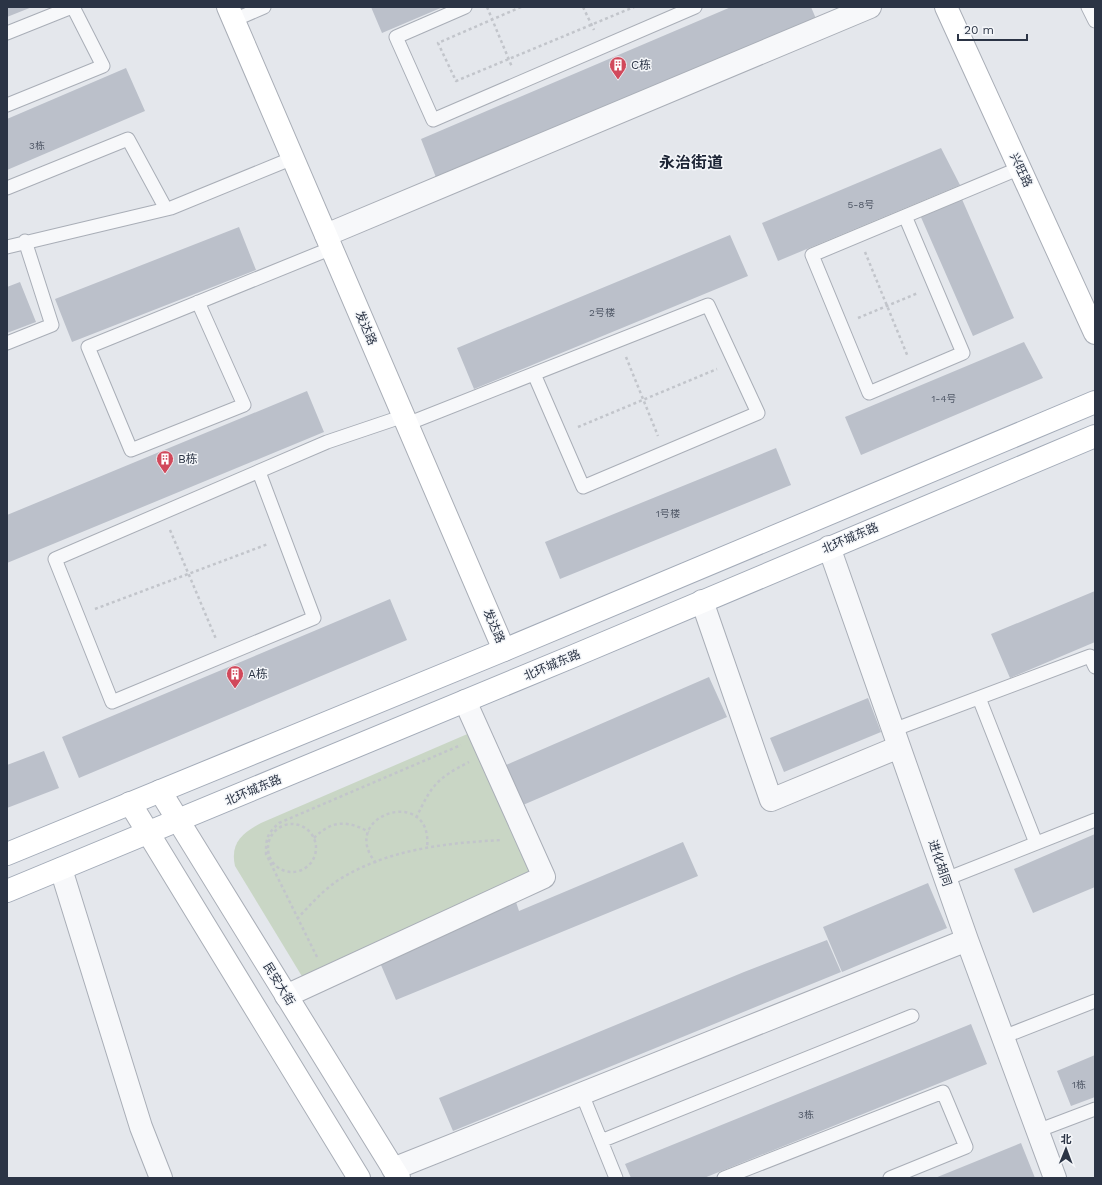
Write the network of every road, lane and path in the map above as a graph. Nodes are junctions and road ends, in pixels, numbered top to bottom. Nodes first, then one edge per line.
1 (72, 7) edge
2 (264, 7) edge
3 (465, 7) edge
4 (486, 7) edge
5 (522, 7) edge
6 (583, 7) edge
7 (634, 7) edge
8 (695, 7) edge
9 (870, 7) edge
10 (946, 7) edge
11 (1088, 7) edge
12 (231, 14) edge
13 (492, 19) junction
14 (1095, 21) edge
15 (591, 25) junction
16 (7, 33) edge
17 (601, 47) junction
18 (509, 58) junction
19 (519, 83) junction
20 (7, 104) edge
21 (293, 158) junction
22 (1020, 168) junction
23 (7, 188) edge
24 (166, 209) junction
25 (905, 216) junction
26 (858, 235) junction
27 (25, 241) junction
28 (329, 242) junction
29 (7, 247) edge
30 (935, 286) junction
31 (198, 302) junction
32 (887, 306) junction
33 (841, 325) junction
34 (1095, 333) edge
35 (619, 340) junction
36 (7, 343) edge
37 (734, 361) junction
38 (915, 373) junction
39 (534, 374) junction
40 (643, 399) junction
41 (1095, 402) edge
42 (406, 420) junction
43 (560, 434) junction
44 (1095, 436) edge
45 (665, 453) junction
46 (259, 472) junction
47 (163, 512) junction
48 (284, 538) junction
49 (829, 547) junction
50 (188, 574) junction
51 (702, 601) junction
52 (77, 615) junction
53 (504, 650) junction
54 (223, 656) junction
55 (1095, 667) edge
56 (979, 698) junction
57 (465, 701) junction
58 (896, 739) junction
59 (484, 744) junction
60 (160, 790) junction
61 (130, 804) junction
62 (416, 818) junction
63 (1095, 820) edge
64 (179, 821) junction
65 (369, 832) junction
66 (148, 833) junction
67 (269, 837) junction
68 (314, 838) junction
69 (527, 838) junction
70 (1036, 843) junction
71 (427, 848) junction
72 (7, 854) edge
73 (376, 862) junction
74 (61, 869) junction
75 (946, 879) junction
76 (7, 891) edge
77 (297, 919) junction
78 (967, 940) junction
79 (327, 977) junction
80 (286, 996) junction
81 (1095, 1001) edge
82 (912, 1016) dead end
83 (1003, 1037) junction
84 (582, 1094) junction
85 (1095, 1109) edge
86 (1037, 1131) junction
87 (601, 1141) junction
88 (396, 1174) edge
89 (357, 1177) edge
90 (161, 1178) edge
91 (616, 1178) edge
92 (724, 1178) edge
93 (890, 1178) edge
94 (1055, 1178) edge

1 - 16 lane
1 - 20 lane
2 - 12 lane
3 - 19 lane
4 - 13 path
5 - 13 path
6 - 15 path
7 - 15 path
8 - 17 lane
9 - 28 street
10 - 22 main road, 兴旺路
11 - 14 lane
12 - 21 main road, 发达路
13 - 18 path
13 - 18 path
15 - 17 path
15 - 18 path
17 - 19 lane
18 - 19 path
21 - 24 lane
21 - 28 main road, 发达路
22 - 25 lane
22 - 34 main road, 兴旺路
23 - 24 lane
24 - 27 lane
25 - 26 lane
25 - 30 lane
26 - 32 path
26 - 33 lane
27 - 29 lane
27 - 36 lane
28 - 31 lane
28 - 42 main road, 发达路
30 - 32 path
30 - 38 lane
31 - 31 lane
32 - 33 path
32 - 38 path
33 - 38 lane
35 - 37 lane
35 - 39 lane
35 - 40 path
37 - 40 path
37 - 45 lane
39 - 42 lane
39 - 43 lane
40 - 43 path
40 - 45 path
41 - 53 main road
42 - 46 lane
42 - 53 main road, 发达路
43 - 45 lane
44 - 49 main road, 北环城东路
46 - 47 lane
46 - 48 lane
47 - 50 path
47 - 52 lane
48 - 50 path
48 - 54 lane
49 - 51 main road, 北环城东路
49 - 58 street, 进化胡同
50 - 52 path
50 - 54 path
51 - 57 main road, 北环城东路
51 - 58 street
52 - 54 lane
53 - 60 main road
55 - 56 lane
56 - 58 lane
56 - 70 lane
57 - 59 street
57 - 64 main road, 北环城东路
58 - 75 street, 进化胡同
59 - 62 path
59 - 67 path
59 - 69 street
60 - 61 main road
60 - 64 main road, 民安大街
61 - 66 main road
61 - 72 main road
62 - 65 path
62 - 71 path
63 - 70 lane
64 - 66 main road, 北环城东路
64 - 80 main road, 民安大街
65 - 68 path
65 - 73 path
66 - 74 main road, 北环城东路
66 - 89 main road
67 - 68 path
67 - 68 path
67 - 77 path
69 - 71 path
69 - 79 street
70 - 75 lane
71 - 73 path
73 - 77 path
74 - 76 main road, 北环城东路
74 - 90 street
75 - 78 street, 进化胡同
77 - 79 path
78 - 83 street, 进化胡同
78 - 84 street
79 - 80 street
80 - 88 main road, 民安大街
81 - 83 lane
82 - 87 lane
83 - 86 street, 进化胡同
84 - 87 lane
84 - 88 street
85 - 86 lane
86 - 94 street, 进化胡同
87 - 91 lane
92 - 93 lane

